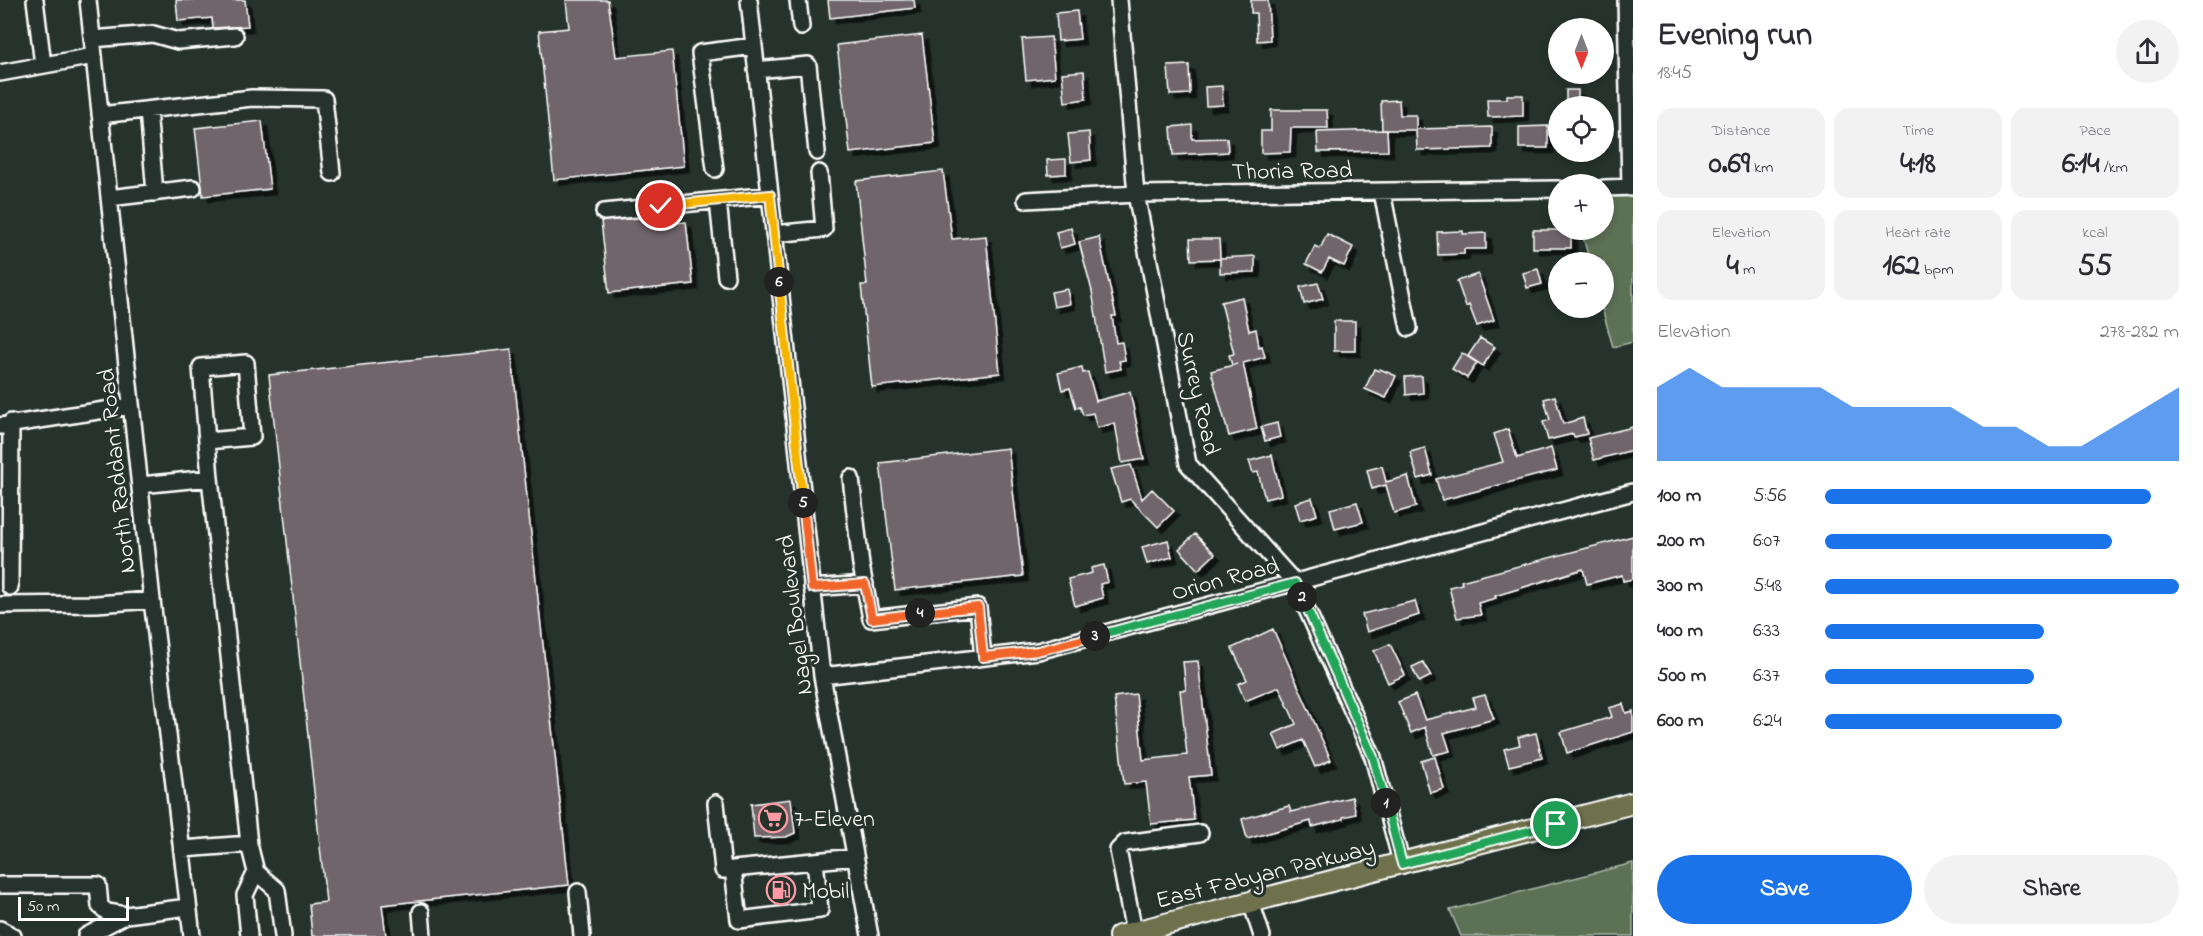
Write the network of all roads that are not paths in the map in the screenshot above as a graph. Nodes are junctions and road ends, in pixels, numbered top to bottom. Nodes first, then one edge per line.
1 (35, 0) edge
2 (88, 0) edge
3 (749, 0) edge
4 (798, 0) edge
5 (1119, 0) edge
6 (1626, 0) edge
7 (801, 27) dead end
8 (235, 36) dead end
9 (92, 39) junction
10 (754, 46) junction
11 (94, 56) junction
12 (43, 65) junction
13 (756, 70) junction
14 (0, 73) edge
15 (148, 110) junction
16 (100, 115) junction
17 (817, 152) dead end
18 (715, 169) dead end
19 (332, 173) dead end
20 (819, 173) dead end
21 (1632, 187) edge
22 (1614, 188) edge
23 (193, 189) dead end
24 (1548, 189) edge
25 (1382, 192) junction
26 (155, 193) junction
27 (1136, 194) junction
28 (770, 195) junction
29 (109, 198) junction
30 (1026, 200) dead end
31 (718, 201) junction
32 (604, 212) dead end
33 (774, 234) junction
34 (726, 277) dead end
35 (1408, 328) dead end
36 (131, 406) junction
37 (6, 424) edge
38 (207, 441) junction
39 (210, 478) junction
40 (851, 478) dead end
41 (141, 485) junction
42 (1633, 492) edge
43 (1295, 583) junction
44 (865, 584) junction
45 (10, 587) dead end
46 (812, 588) junction
47 (152, 600) junction
48 (0, 605) edge
49 (983, 657) junction
50 (822, 676) junction
51 (716, 803) dead end
52 (1633, 803) edge
53 (1200, 833) dead end
54 (249, 844) junction
55 (183, 849) junction
56 (855, 857) junction
57 (815, 861) junction
58 (1402, 864) junction
59 (733, 869) junction
60 (256, 872) junction
61 (0, 885) edge
62 (578, 892) dead end
63 (1251, 902) junction
64 (189, 907) junction
65 (421, 912) dead end
66 (126, 915) junction
67 (0, 929) edge
68 (1127, 934) edge
69 (13, 936) edge
70 (86, 936) edge
71 (192, 936) edge
72 (249, 936) edge
73 (283, 936) edge
74 (423, 936) edge
75 (582, 936) edge
76 (870, 936) edge
77 (1262, 936) edge

1 - 12 street
2 - 9 street, North Raddant Road
3 - 10 street, Nagel Boulevard
4 - 7 street
5 - 27 street, Surrey Road
6 - 21 street
8 - 9 street
9 - 11 street, North Raddant Road
10 - 13 street, Nagel Boulevard
10 - 18 street
11 - 12 street
11 - 16 street, North Raddant Road
12 - 14 street
13 - 17 street
13 - 28 street, Nagel Boulevard
15 - 16 street
15 - 19 street
15 - 26 street
16 - 29 street, North Raddant Road
20 - 33 street
21 - 22 street
23 - 26 street
24 - 25 street, Thoria Road
25 - 27 street, Thoria Road
25 - 35 street
26 - 29 street
27 - 30 street, Thoria Road
27 - 43 street, Surrey Road
28 - 31 street
28 - 33 street, Nagel Boulevard
29 - 36 street, North Raddant Road
31 - 32 street
31 - 34 street
33 - 46 street, Nagel Boulevard
36 - 37 street
36 - 41 street, North Raddant Road
37 - 45 street
38 - 38 street
38 - 39 street
39 - 41 street
39 - 54 street
40 - 44 street
41 - 47 street, North Raddant Road
42 - 43 street, Orion Road
43 - 49 street, Orion Road
43 - 58 street, Surrey Road
44 - 46 street
44 - 49 street
46 - 50 street, Nagel Boulevard
47 - 48 street
47 - 55 street, North Raddant Road
49 - 50 street, Orion Road
50 - 56 street, Nagel Boulevard
51 - 59 street
52 - 58 main road, East Fabyan Parkway
53 - 68 street
54 - 55 street
54 - 60 street
55 - 64 street, North Raddant Road
56 - 57 street
56 - 76 street, Nagel Boulevard
57 - 59 street
57 - 59 street
58 - 63 main road, East Fabyan Parkway
60 - 72 street
60 - 73 street
61 - 66 street
62 - 75 street
63 - 68 main road, East Fabyan Parkway
63 - 77 street
64 - 66 street
64 - 71 street, North Raddant Road
65 - 74 street
66 - 70 street
67 - 69 street

